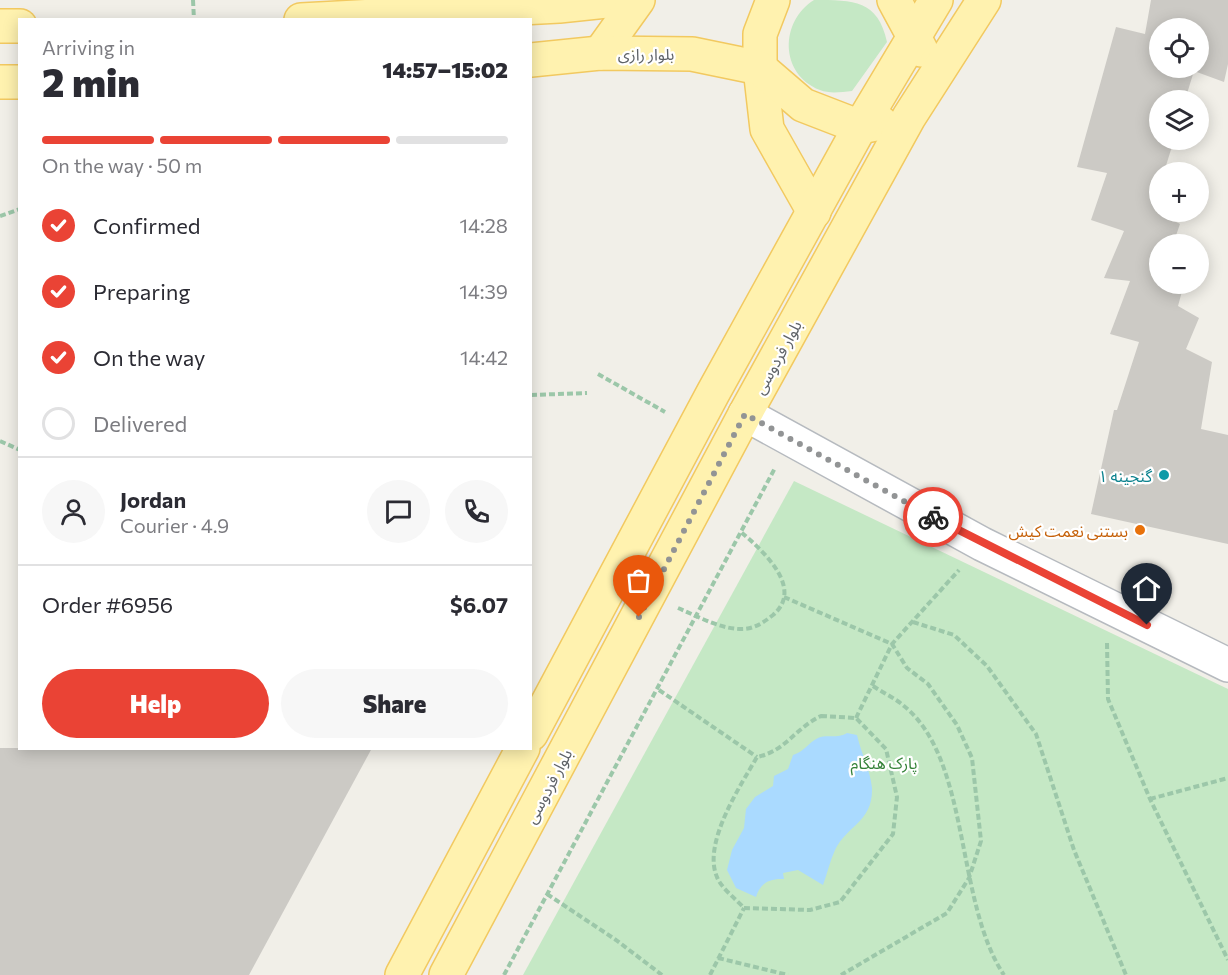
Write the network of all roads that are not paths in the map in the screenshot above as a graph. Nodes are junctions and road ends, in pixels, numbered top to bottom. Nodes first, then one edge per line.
1 (616, 0) edge
2 (638, 0) edge
3 (773, 0) edge
4 (894, 0) edge
5 (936, 0) edge
6 (984, 0) edge
7 (338, 18) edge
8 (0, 26) edge
9 (18, 26) edge
10 (914, 35) junction
11 (600, 53) junction
12 (532, 60) edge
13 (760, 68) junction
14 (934, 76) junction
15 (0, 82) edge
16 (18, 82) edge
17 (909, 117) junction
18 (860, 127) junction
19 (814, 212) junction
20 (713, 393) junction
21 (745, 414) junction
22 (1228, 665) edge
23 (532, 732) edge
24 (522, 750) edge
25 (402, 975) edge
26 (446, 975) edge

1 - 7 main road
2 - 11 main road
3 - 13 main road
4 - 10 main road
5 - 10 main road
6 - 14 main road, بلوار فردوسی
8 - 9 main road
10 - 14 main road
10 - 18 main road
11 - 12 main road, بلوار رازی
11 - 13 main road, بلوار رازی
13 - 18 main road
13 - 19 main road
14 - 17 main road, بلوار فردوسی
15 - 16 main road
17 - 18 main road
17 - 21 main road, بلوار فردوسی
18 - 19 main road
19 - 20 main road
20 - 21 main road
20 - 23 main road
21 - 22 street
21 - 26 main road, بلوار فردوسی
24 - 25 main road

